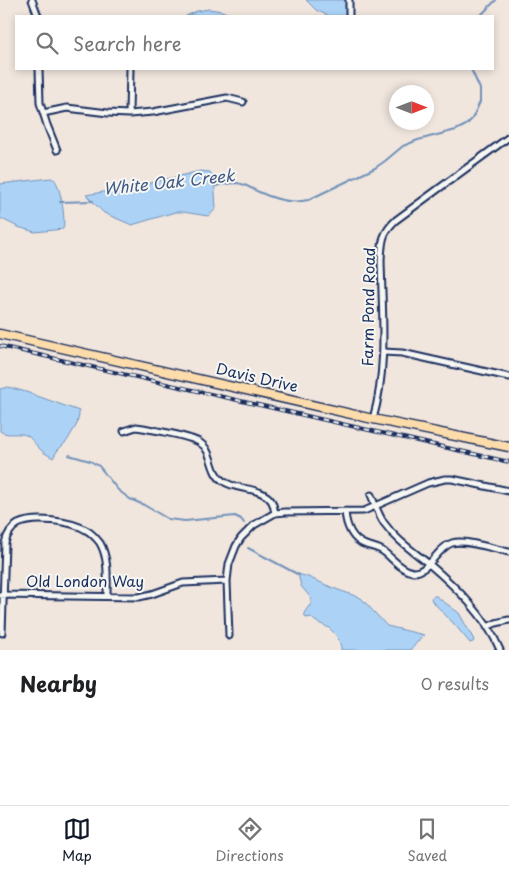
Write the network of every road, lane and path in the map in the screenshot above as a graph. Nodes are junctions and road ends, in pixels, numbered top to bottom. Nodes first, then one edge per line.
1 (32, 0) edge
2 (349, 0) edge
3 (38, 15) edge
4 (349, 15) edge
5 (39, 70) edge
6 (130, 70) edge
7 (243, 102) dead end
8 (43, 114) junction
9 (129, 114) junction
10 (509, 138) edge
11 (57, 150) dead end
12 (0, 334) edge
13 (383, 352) junction
14 (509, 377) edge
15 (373, 419) junction
16 (124, 431) dead end
17 (509, 447) edge
18 (509, 491) edge
19 (371, 495) dead end
20 (375, 506) junction
21 (345, 512) junction
22 (275, 514) junction
23 (509, 552) edge
24 (428, 564) junction
25 (227, 581) junction
26 (2, 595) edge
27 (108, 596) junction
28 (509, 620) edge
29 (487, 627) junction
30 (2, 633) dead end
31 (229, 636) dead end
32 (500, 650) edge

1 - 3 street
2 - 4 street
5 - 8 street
6 - 9 street
7 - 9 street
8 - 9 street
8 - 11 street
10 - 13 street, Farm Pond Road
12 - 15 main road, Davis Drive
13 - 14 street
13 - 15 street, Farm Pond Road
15 - 17 main road, Davis Drive
16 - 22 street
18 - 20 street
19 - 20 street
20 - 21 street
20 - 24 street
21 - 22 street
21 - 24 street
22 - 25 street
23 - 24 street
24 - 29 street
25 - 27 street, Old London Way
25 - 31 street
26 - 27 street, Old London Way
26 - 27 street
26 - 30 street
28 - 29 street
29 - 32 street

